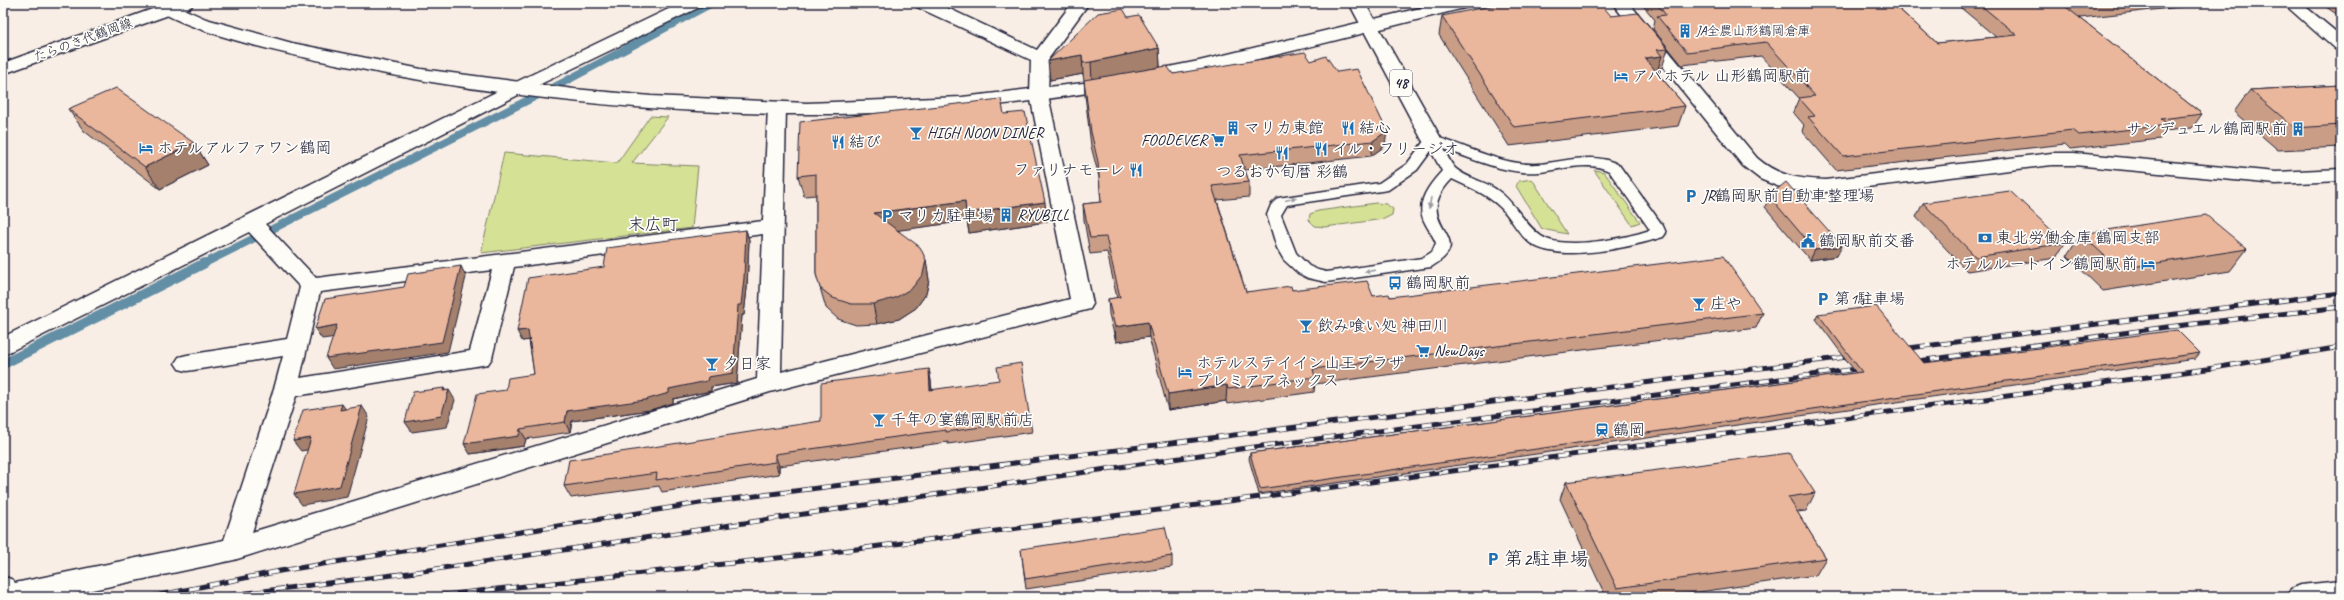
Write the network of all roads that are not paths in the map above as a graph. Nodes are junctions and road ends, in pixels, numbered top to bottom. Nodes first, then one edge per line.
1 (186, 3) edge
2 (694, 3) edge
3 (923, 3) edge
4 (1081, 3) edge
5 (1357, 3) edge
6 (1462, 3) edge
7 (1620, 3) edge
8 (2291, 3) edge
9 (163, 6) edge
10 (1369, 25) junction
11 (2341, 45) edge
12 (1040, 58) junction
13 (3, 69) edge
14 (518, 88) junction
15 (1039, 95) junction
16 (777, 107) junction
17 (1432, 140) junction
18 (1450, 172) junction
19 (2341, 175) edge
20 (251, 222) junction
21 (774, 226) junction
22 (505, 261) junction
23 (311, 286) junction
24 (298, 345) junction
25 (3, 347) edge
26 (187, 363) dead end
27 (769, 384) junction
28 (286, 389) junction
29 (234, 549) junction
30 (3, 588) edge
31 (2341, 593) edge
32 (2301, 597) edge

1 - 9 street, たらのき代鶴岡線
2 - 14 street
3 - 12 street
4 - 12 street
5 - 10 street, 48
6 - 10 street
7 - 19 street
8 - 11 street
9 - 13 street, たらのき代鶴岡線
9 - 14 street
10 - 15 street
10 - 17 street, 48
12 - 15 street
14 - 16 street
14 - 20 street
15 - 16 street
15 - 27 street
16 - 21 street
17 - 18 lane
18 -> 17 lane
17 - 18 lane
20 - 23 street
20 - 25 street
21 - 22 street
21 - 27 street
22 - 23 street
22 - 28 street
23 - 24 street
24 - 26 street
24 - 28 street
27 - 29 street
28 - 29 street
29 - 30 street
31 - 32 street

